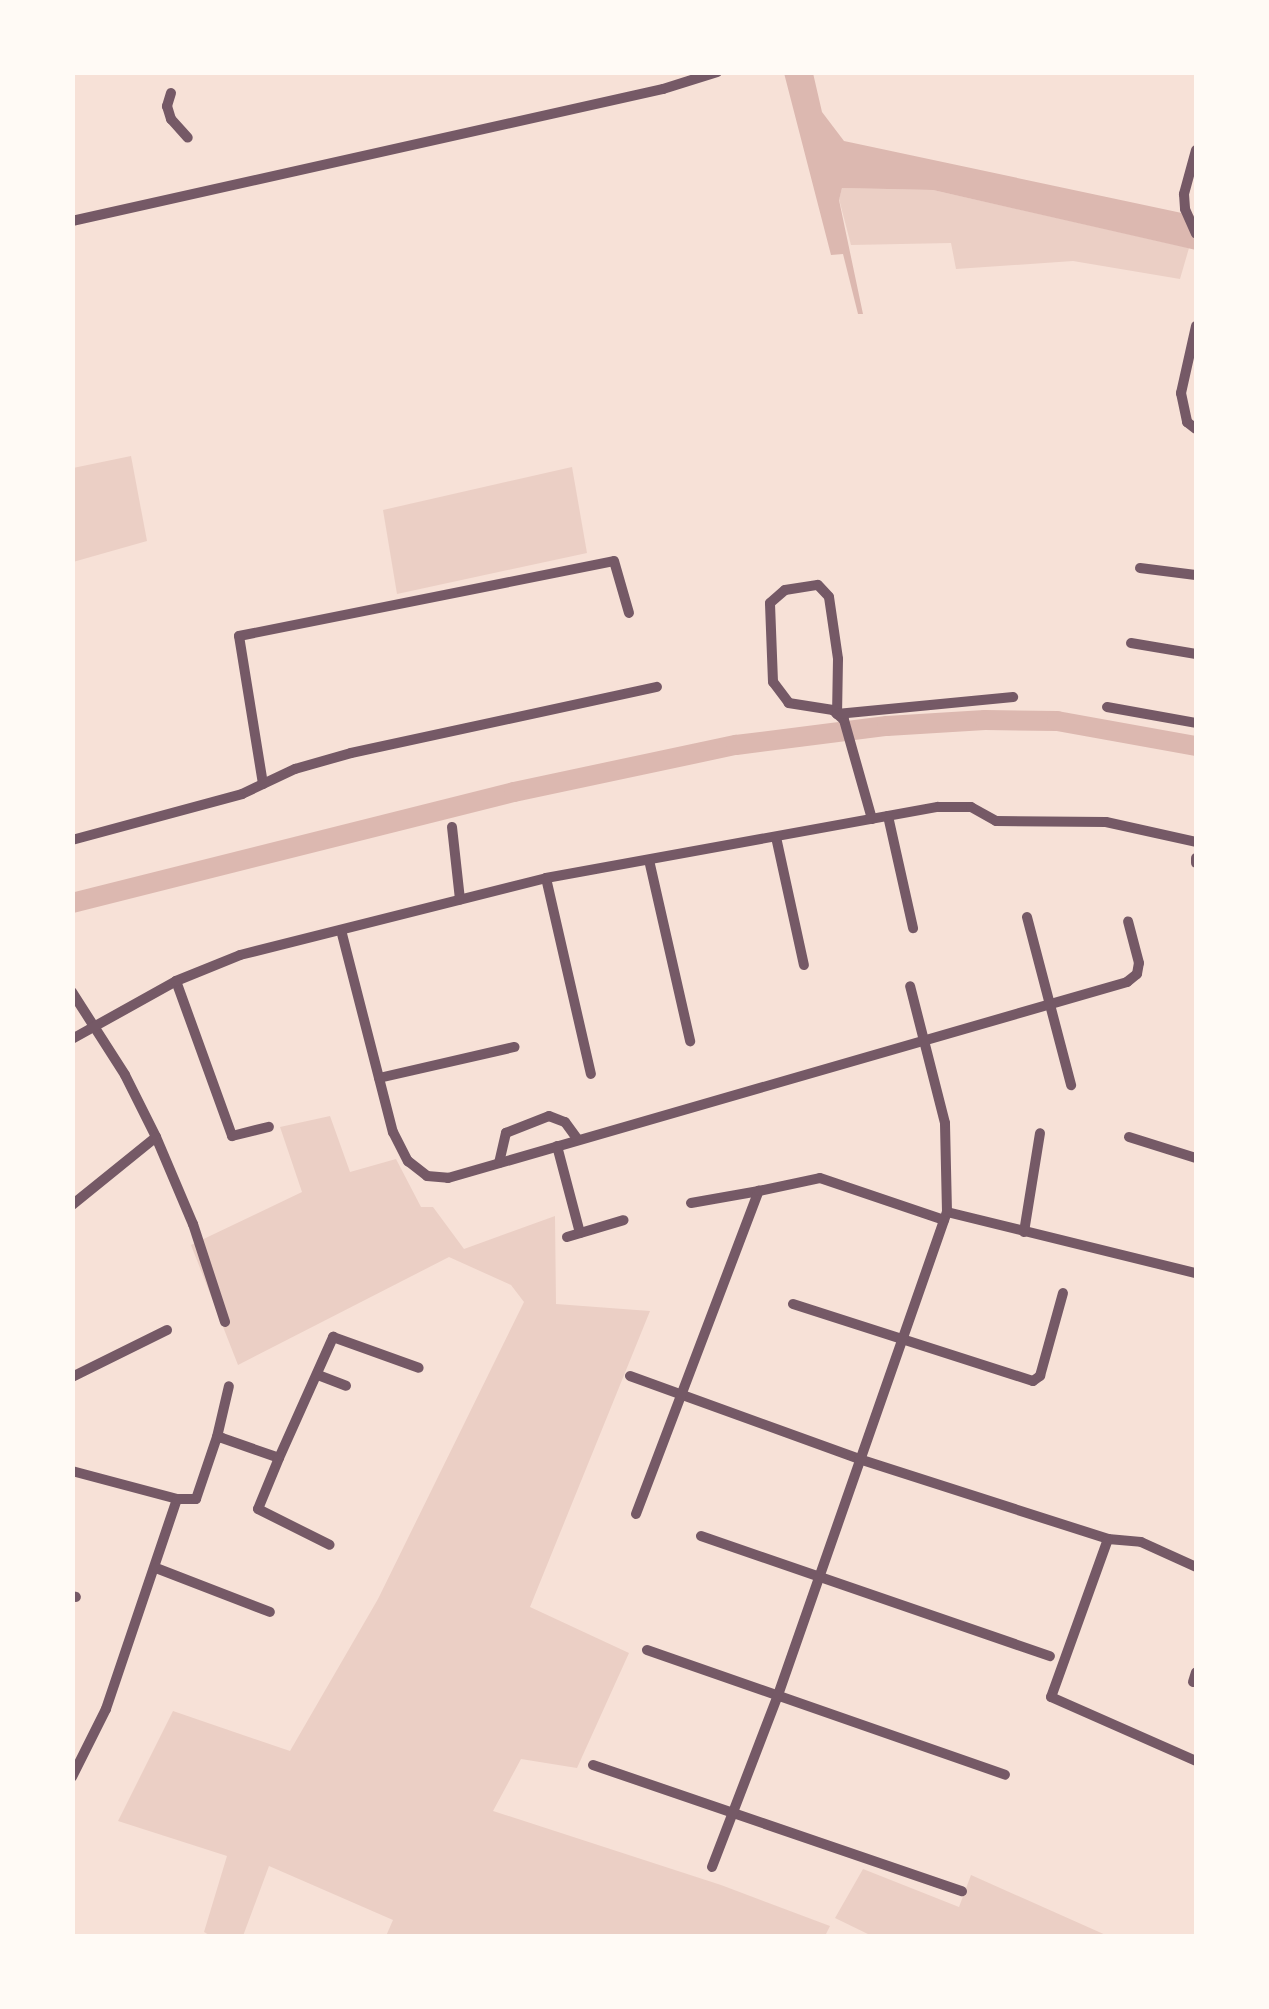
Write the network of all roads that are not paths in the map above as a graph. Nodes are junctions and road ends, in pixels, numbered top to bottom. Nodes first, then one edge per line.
1 (717, 72) edge
2 (171, 93) dead end
3 (188, 138) dead end
4 (1196, 150) edge
5 (72, 221) edge
6 (1196, 234) edge
7 (1196, 326) edge
8 (1196, 429) edge
9 (1140, 568) dead end
10 (1196, 576) edge
11 (629, 613) dead end
12 (1132, 643) dead end
13 (1196, 654) edge
14 (657, 687) dead end
15 (1012, 697) dead end
16 (1107, 707) dead end
17 (837, 714) junction
18 (1196, 722) edge
19 (263, 784) junction
20 (888, 816) junction
21 (872, 819) junction
22 (452, 828) dead end
23 (776, 836) junction
24 (72, 840) edge
25 (1196, 842) edge
26 (650, 860) junction
27 (546, 878) junction
28 (460, 900) junction
29 (1027, 917) dead end
30 (1128, 921) dead end
31 (913, 928) dead end
32 (342, 930) junction
33 (804, 965) dead end
34 (176, 981) junction
35 (910, 986) dead end
36 (72, 992) edge
37 (1049, 1005) junction
38 (92, 1027) junction
39 (72, 1038) edge
40 (925, 1039) junction
41 (690, 1040) dead end
42 (514, 1048) dead end
43 (591, 1074) dead end
44 (379, 1078) junction
45 (1071, 1086) dead end
46 (269, 1126) dead end
47 (1040, 1133) dead end
48 (156, 1137) junction
49 (1129, 1137) dead end
50 (578, 1140) junction
51 (556, 1146) junction
52 (1196, 1158) edge
53 (499, 1163) junction
54 (759, 1191) junction
55 (692, 1203) dead end
56 (72, 1205) edge
57 (945, 1216) junction
58 (624, 1220) dead end
59 (1024, 1232) junction
60 (1196, 1273) edge
61 (1063, 1293) dead end
62 (793, 1304) dead end
63 (225, 1322) dead end
64 (167, 1330) dead end
65 (900, 1338) junction
66 (419, 1368) dead end
67 (318, 1374) junction
68 (630, 1376) dead end
69 (72, 1377) edge
70 (228, 1386) dead end
71 (346, 1386) dead end
72 (682, 1394) junction
73 (217, 1437) junction
74 (279, 1458) junction
75 (859, 1459) junction
76 (72, 1471) edge
77 (177, 1499) junction
78 (636, 1514) dead end
79 (701, 1536) dead end
80 (1108, 1540) junction
81 (330, 1545) dead end
82 (1196, 1567) edge
83 (156, 1568) junction
84 (819, 1576) junction
85 (270, 1612) dead end
86 (647, 1650) dead end
87 (1050, 1656) dead end
88 (778, 1695) junction
89 (1196, 1761) edge
90 (593, 1765) dead end
91 (1004, 1775) dead end
92 (72, 1777) edge
93 (732, 1812) junction
94 (712, 1867) dead end
95 (962, 1891) dead end

1 - 5 street
2 - 3 street
4 - 6 street
7 - 8 street
9 - 10 street
11 - 19 street
12 - 13 street
14 - 19 street
15 - 17 street
16 - 18 street
17 - 17 street
17 - 21 street
19 - 24 street
20 - 21 street
20 - 25 street
20 - 31 street
21 - 23 street
22 - 28 street
23 - 26 street
23 - 33 street
26 - 27 street
26 - 41 street
27 - 28 street
27 - 43 street
28 - 32 street
29 - 37 street
30 - 37 street
32 - 34 street
32 - 44 street
34 - 38 street
34 - 46 street
35 - 40 street
36 - 38 street
37 - 40 street
37 - 45 street
38 - 39 street
38 - 48 street
40 - 50 street
40 - 57 street
42 - 44 street
44 - 53 street
47 - 59 street
48 - 56 street
48 - 63 street
49 - 52 street
50 - 51 street
50 - 53 street
51 - 53 street
51 - 58 street
54 - 55 street
54 - 57 street
54 - 72 street
57 - 59 street
57 - 65 street
59 - 60 street
61 - 65 street
62 - 65 street
64 - 69 street
65 - 75 street
66 - 67 street
67 - 71 street
67 - 74 street
68 - 72 street
70 - 73 street
72 - 75 street
72 - 78 street
73 - 74 street
73 - 77 street
74 - 81 street
75 - 80 street
75 - 84 street
76 - 77 street
77 - 83 street
79 - 84 street
80 - 82 street
80 - 89 street
83 - 85 street
83 - 92 street
84 - 87 street
84 - 88 street
86 - 88 street
88 - 91 street
88 - 93 street
90 - 93 street
93 - 94 street
93 - 95 street

